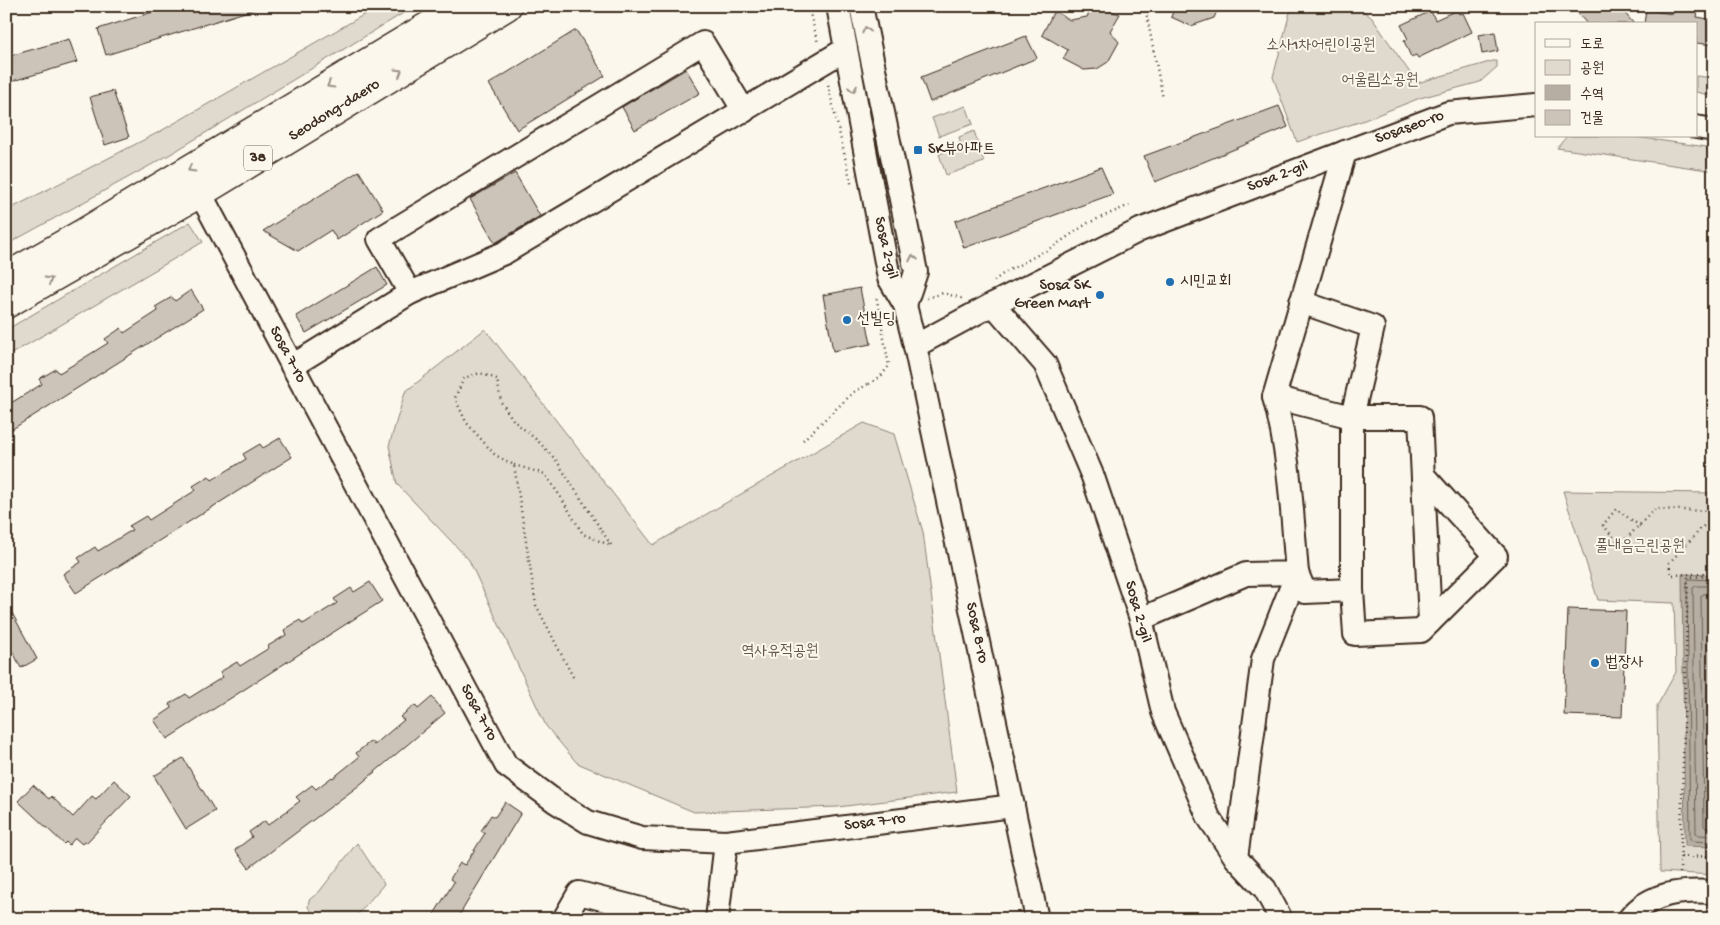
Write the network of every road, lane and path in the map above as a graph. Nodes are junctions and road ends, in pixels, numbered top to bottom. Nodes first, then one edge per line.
1 (462, 6) edge
2 (507, 6) edge
3 (808, 6) edge
4 (838, 6) edge
5 (861, 6) edge
6 (1144, 6) edge
7 (846, 49) junction
8 (823, 63) junction
9 (1163, 100) dead end
10 (1535, 105) edge
11 (744, 111) junction
12 (1698, 127) edge
13 (1714, 130) edge
14 (1345, 152) junction
15 (852, 188) dead end
16 (200, 193) junction
17 (1132, 204) dead end
18 (6, 277) edge
19 (410, 293) junction
20 (876, 293) dead end
21 (992, 294) junction
22 (969, 295) dead end
23 (1301, 302) junction
24 (6, 304) edge
25 (905, 305) junction
26 (915, 346) junction
27 (292, 366) junction
28 (880, 378) junction
29 (869, 384) dead end
30 (1274, 397) junction
31 (1352, 417) junction
32 (803, 440) dead end
33 (514, 465) junction
34 (1423, 475) junction
35 (1714, 515) edge
36 (1640, 526) junction
37 (1297, 573) junction
38 (1714, 574) edge
39 (1352, 590) junction
40 (1140, 619) junction
41 (1430, 622) junction
42 (573, 677) dead end
43 (1013, 806) junction
44 (726, 842) junction
45 (1681, 856) junction
46 (1714, 856) edge
47 (1236, 858) junction
48 (1680, 879) dead end
49 (1714, 892) edge
50 (1632, 915) edge
51 (668, 917) edge
52 (564, 919) edge
53 (716, 919) edge
54 (1036, 919) edge
55 (1281, 919) edge

1 -> 18 main road, Seodong-daero / 38
16 -> 2 main road, Seodong-daero / 38
3 - 8 path
4 - 7 street, Sosa 2-gil
25 -> 5 street, Sosa 2-gil
6 - 9 path
7 - 8 street
7 -> 25 street, Sosa 2-gil
8 - 11 street
8 - 15 path
10 - 14 street, Sosaseo-ro
11 - 19 street
11 - 19 street
12 - 13 street
14 - 21 street, Sosa 2-gil
14 - 23 street
24 -> 16 main road, Seodong-daero / 38
16 - 27 street, Sosa 7-ro
17 - 21 path
19 - 27 street
20 - 28 path
21 - 26 street, Sosa 2-gil
21 - 40 street, Sosa 2-gil
22 - 25 path
23 - 30 street
23 - 31 street
25 - 26 street, Sosa 8-ro
26 - 43 street, Sosa 8-ro
27 - 44 street, Sosa 7-ro
28 - 29 path
28 - 32 path
30 - 31 street
30 - 37 street
31 - 34 street
31 - 39 street
33 - 33 path
33 - 42 path
34 - 41 street
34 - 41 street
35 - 36 path
35 - 38 path
36 - 36 path
37 - 39 street
37 - 40 street
37 - 47 street
38 - 45 path
39 - 41 street
40 - 47 street, Sosa 2-gil
43 - 44 street, Sosa 7-ro
43 - 54 street, Sosa 8-ro
44 - 53 street
45 - 46 path
45 - 48 path
47 - 55 street, Sosa 2-gil
49 - 50 street
51 - 52 street

